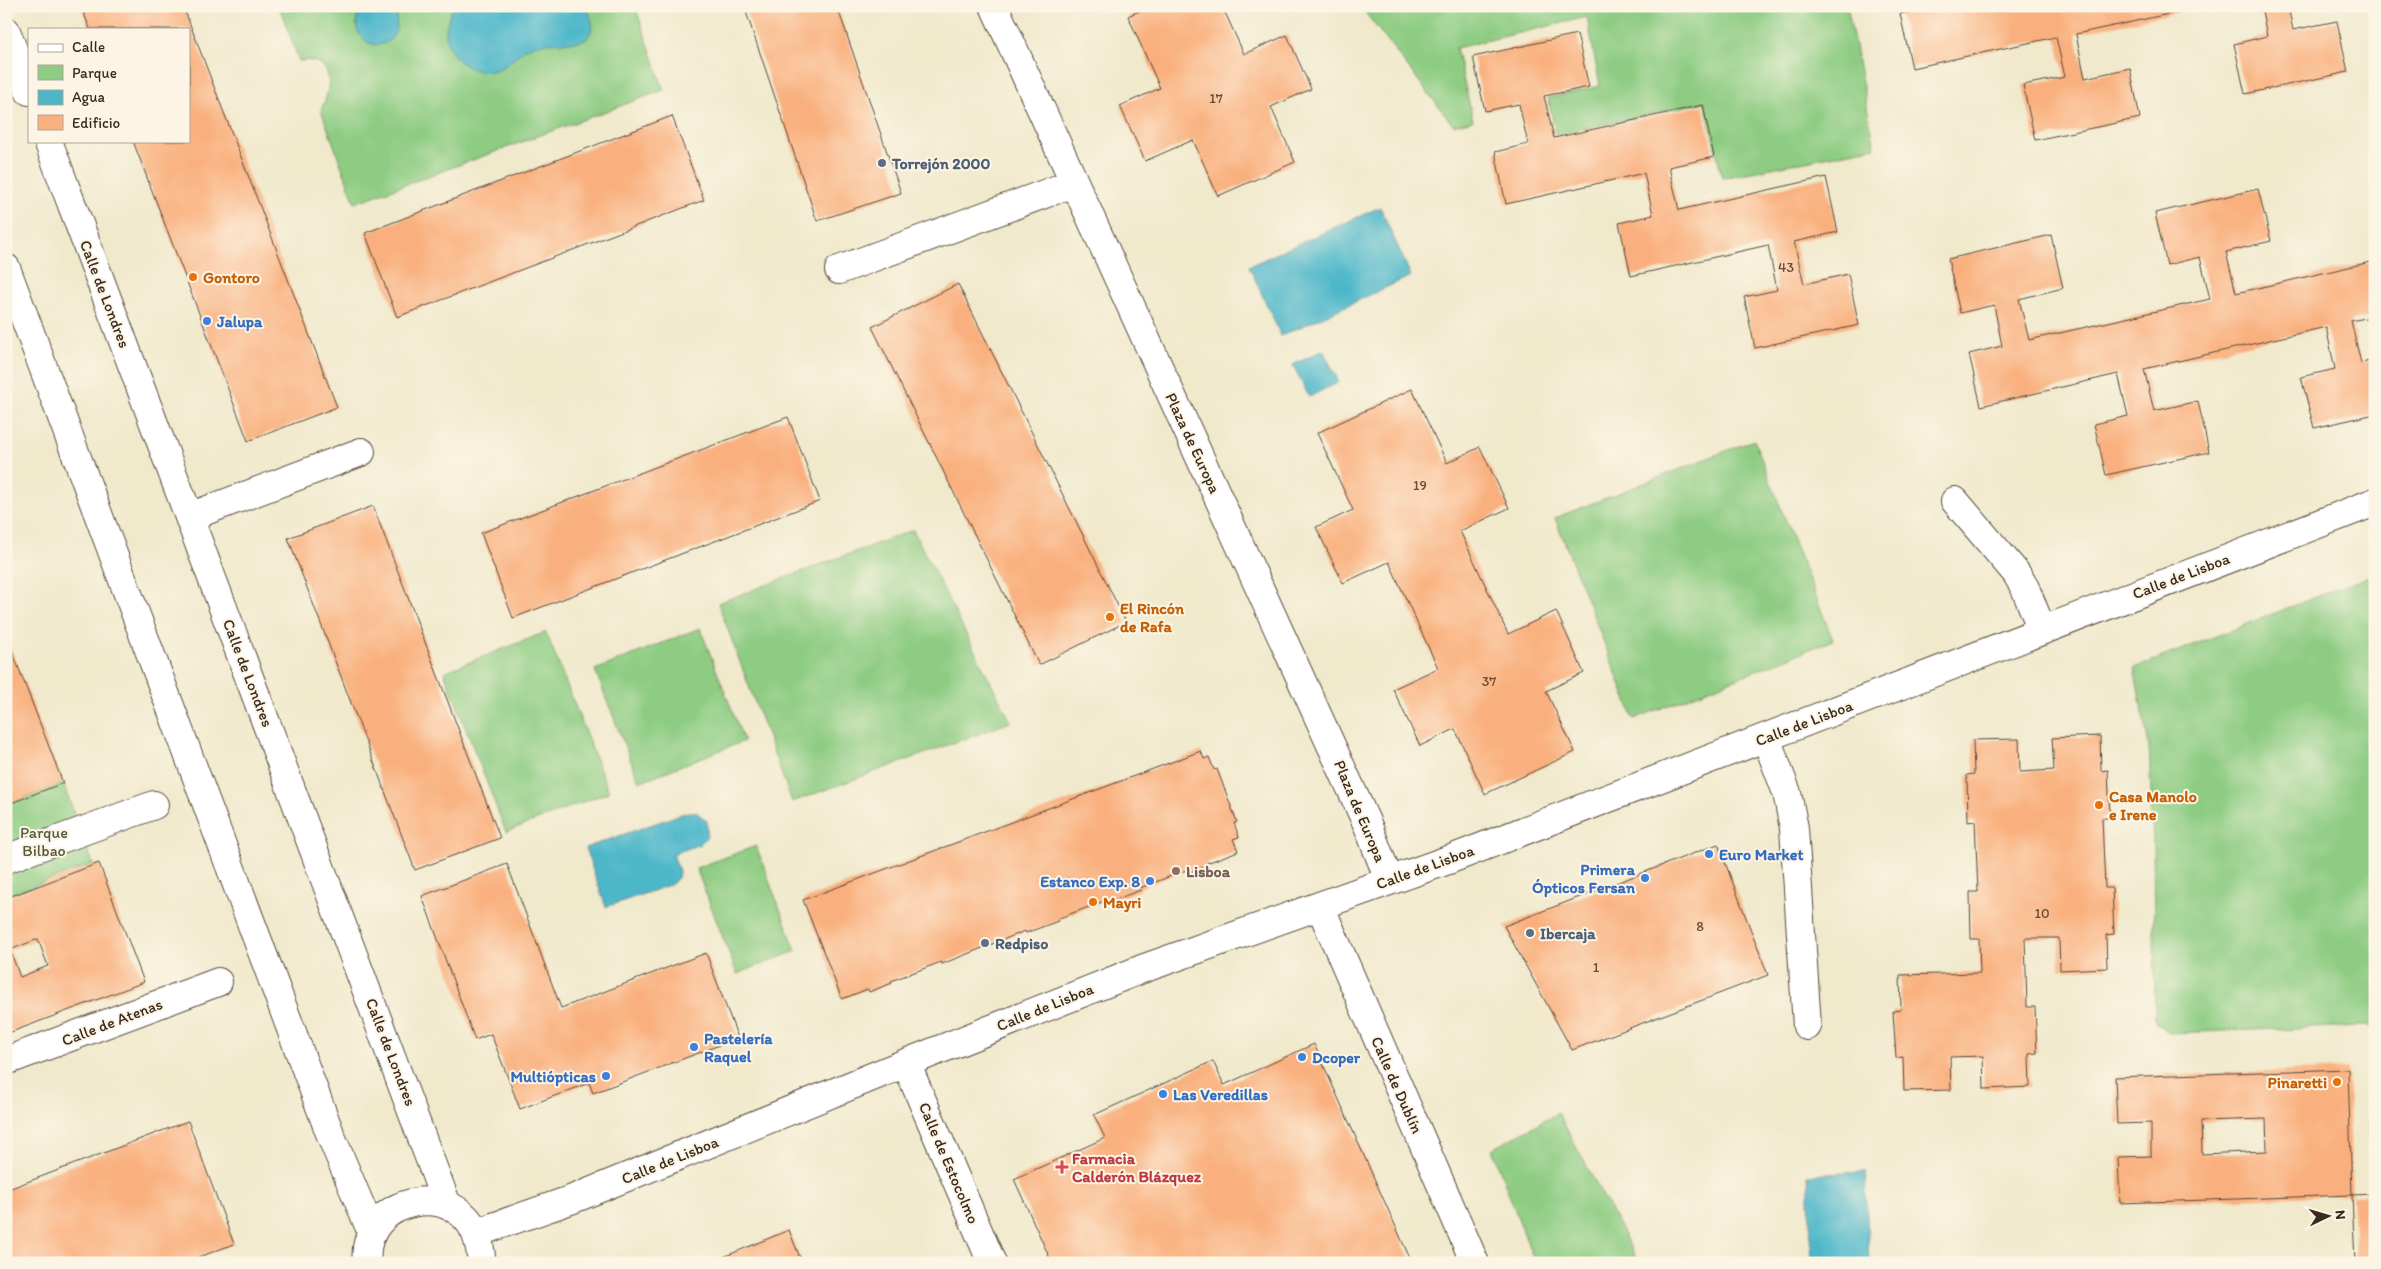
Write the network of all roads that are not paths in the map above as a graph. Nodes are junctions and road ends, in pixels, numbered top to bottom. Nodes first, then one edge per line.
1 (994, 6) edge
2 (6, 31) edge
3 (28, 88) edge
4 (48, 142) edge
5 (1074, 183) junction
6 (6, 268) edge
7 (839, 270) dead end
8 (361, 452) dead end
9 (1954, 501) dead end
10 (2375, 502) edge
11 (189, 517) junction
12 (2042, 630) junction
13 (1766, 738) junction
14 (154, 805) dead end
15 (6, 859) edge
16 (1388, 880) junction
17 (1320, 906) junction
18 (218, 982) dead end
19 (1807, 1026) dead end
20 (6, 1061) edge
21 (906, 1063) junction
22 (447, 1204) junction
23 (372, 1232) junction
24 (476, 1233) junction
25 (367, 1263) edge
26 (481, 1263) edge
27 (992, 1263) edge
28 (1475, 1263) edge

1 - 5 street, Plaza de Europa
2 - 3 street
4 - 11 street, Calle de Londres
5 - 7 street
5 - 16 street, Plaza de Europa
6 - 23 street
8 - 11 street
9 - 12 street
10 - 12 street, Calle de Lisboa
11 - 22 street, Calle de Londres
12 - 13 street, Calle de Lisboa
13 - 16 street, Calle de Lisboa
13 - 19 street
14 - 15 street
16 - 17 street, Calle de Lisboa
17 - 21 street, Calle de Lisboa
17 - 28 street, Calle de Dublín
18 - 20 street, Calle de Atenas
21 - 24 street, Calle de Lisboa
21 - 27 street, Calle de Estocolmo
22 - 23 street
22 - 24 street
23 - 25 street
24 - 26 street

